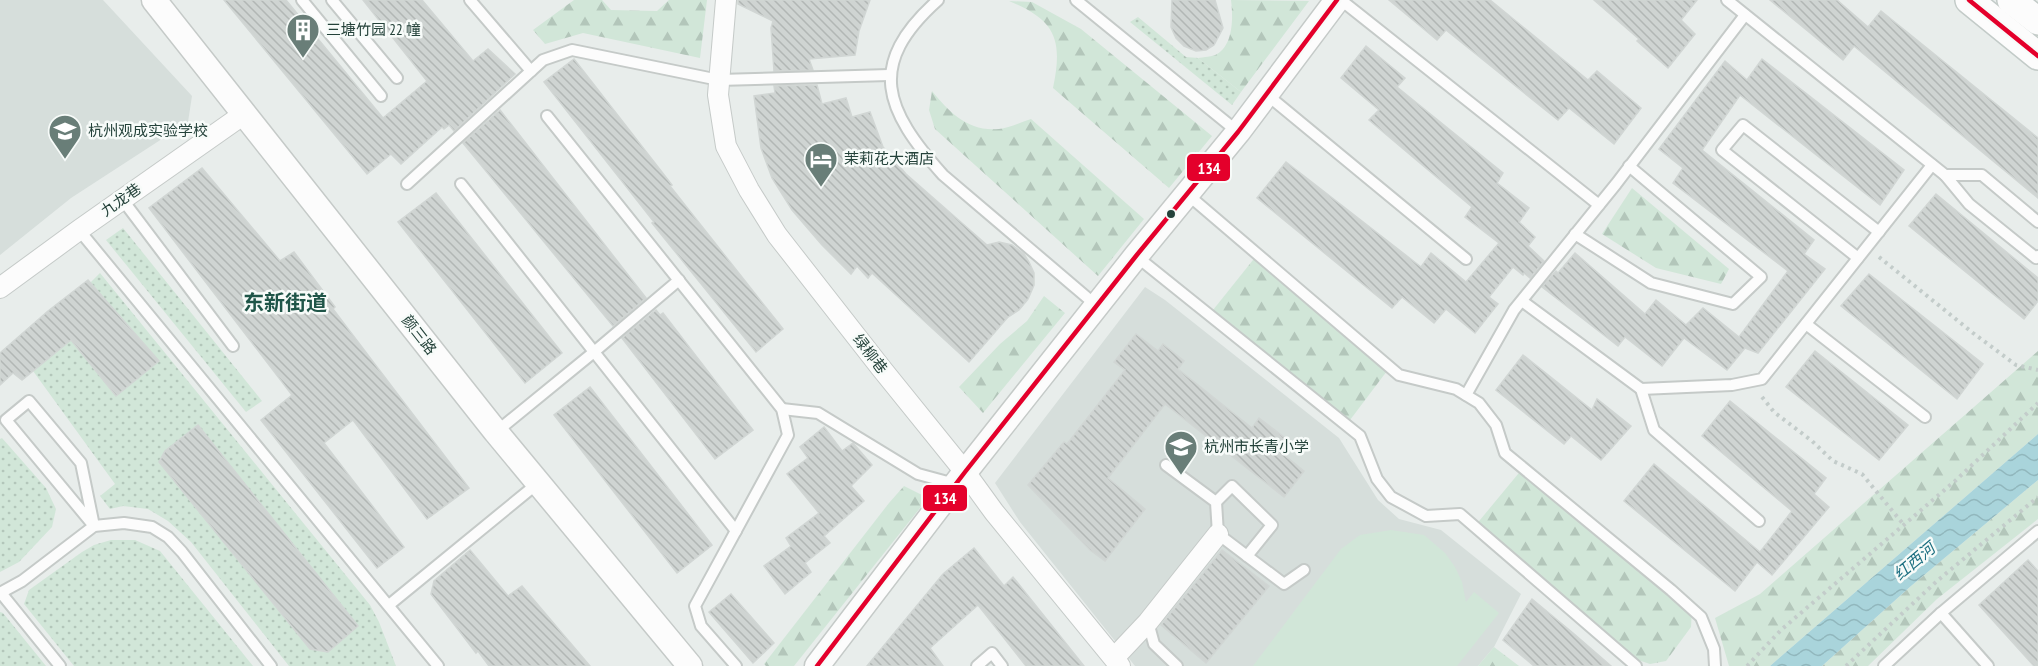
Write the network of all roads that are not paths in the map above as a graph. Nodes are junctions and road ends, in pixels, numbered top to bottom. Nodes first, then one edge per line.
1 (154, 0) edge
2 (302, 0) edge
3 (332, 0) edge
4 (470, 0) edge
5 (726, 0) edge
6 (938, 0) edge
7 (1076, 0) edge
8 (1339, 0) edge
9 (1727, 0) edge
10 (1969, 0) edge
11 (2011, 0) edge
12 (1745, 15) junction
13 (2038, 21) edge
14 (2038, 56) edge
15 (531, 71) junction
16 (890, 75) junction
17 (397, 78) dead end
18 (719, 80) junction
19 (1266, 94) junction
20 (381, 96) dead end
21 (244, 114) junction
22 (547, 116) dead end
23 (1238, 132) junction
24 (1932, 165) junction
25 (1629, 166) junction
26 (1945, 175) junction
27 (407, 184) dead end
28 (461, 184) dead end
29 (1186, 194) junction
30 (122, 199) junction
31 (1599, 205) junction
32 (2038, 222) edge
33 (79, 230) junction
34 (1879, 232) junction
35 (1575, 234) junction
36 (1136, 256) junction
37 (2038, 256) edge
38 (1858, 258) junction
39 (1466, 259) dead end
40 (679, 280) junction
41 (0, 288) edge
42 (1522, 301) junction
43 (1098, 306) junction
44 (1806, 324) junction
45 (232, 346) dead end
46 (594, 352) junction
47 (1641, 389) junction
48 (1466, 395) junction
49 (782, 409) junction
50 (1925, 417) dead end
51 (496, 432) junction
52 (1166, 465) dead end
53 (961, 478) junction
54 (538, 483) junction
55 (1216, 502) junction
56 (1759, 521) dead end
57 (94, 526) junction
58 (735, 531) junction
59 (2038, 531) edge
60 (1218, 534) junction
61 (1247, 556) junction
62 (1304, 570) dead end
63 (1, 593) edge
64 (389, 604) junction
65 (1941, 613) junction
66 (1148, 622) junction
67 (1117, 662) edge
68 (60, 666) edge
69 (271, 666) edge
70 (438, 666) edge
71 (690, 666) edge
72 (736, 666) edge
73 (817, 666) edge
74 (977, 666) edge
75 (1002, 666) edge
76 (1177, 666) edge
77 (1636, 666) edge
78 (1715, 666) edge
79 (1884, 666) edge
80 (1988, 666) edge

1 - 21 street, 颜三路
2 - 20 lane
3 - 17 lane
4 - 15 lane
5 - 18 street, 绿柳巷
6 - 16 lane
7 - 23 lane
8 - 19 street
8 - 31 lane
9 - 12 lane
10 - 14 main road
11 - 13 main road
12 - 24 lane
12 - 25 lane
15 - 18 lane
15 - 27 lane
16 - 18 lane
16 - 43 lane
18 - 53 street, 绿柳巷
19 - 23 street
19 - 39 lane
21 - 30 street, 九龙巷
21 - 51 street, 颜三路
22 - 40 lane
23 - 29 street
24 - 26 lane
24 - 34 lane
25 - 31 lane
25 - 35 lane
26 - 32 lane
26 - 37 lane
28 - 46 lane
29 - 36 street
29 - 48 lane
30 - 33 street, 九龙巷
30 - 45 lane
31 - 35 lane
33 - 41 street, 九龙巷
33 - 64 lane
34 - 38 lane
34 - 38 lane
35 - 42 lane
36 - 43 street
36 - 77 lane
38 - 44 lane
40 - 46 lane
40 - 49 lane
42 - 47 lane
42 - 48 lane
43 - 53 street
44 - 47 lane
44 - 50 lane
46 - 51 lane
46 - 58 lane
47 - 56 lane
48 - 78 lane
49 - 53 lane
49 - 58 lane
51 - 54 street, 颜三路
52 - 55 lane
53 - 67 street, 绿柳巷
53 - 73 street
54 - 64 lane
54 - 71 street, 颜三路
55 - 60 lane
55 - 61 lane
57 - 57 lane
57 - 63 lane
57 - 69 lane
58 - 72 lane
59 - 65 lane
60 - 61 lane
60 - 66 street
61 - 62 lane
63 - 68 lane
64 - 70 lane
65 - 79 lane
65 - 80 lane
66 - 67 street
66 - 76 lane
74 - 75 lane

